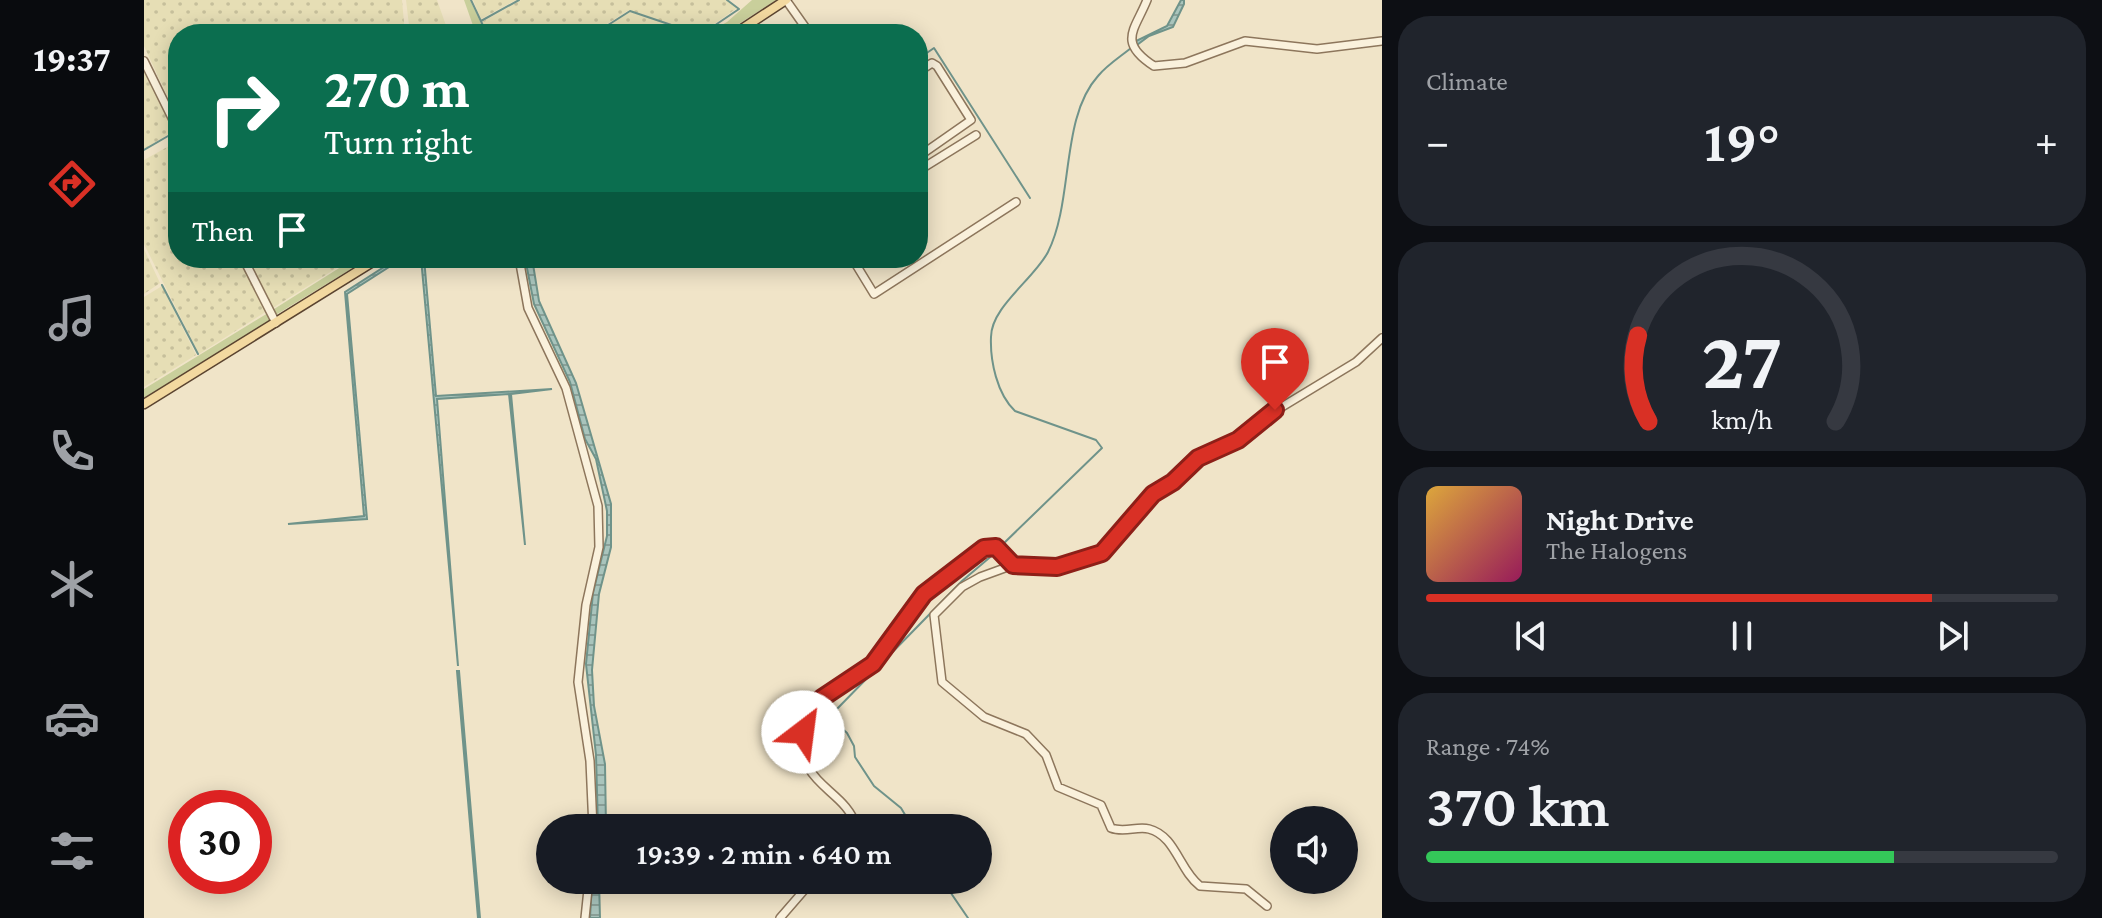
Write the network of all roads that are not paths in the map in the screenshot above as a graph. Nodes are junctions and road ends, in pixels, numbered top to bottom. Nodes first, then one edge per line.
1 (786, 0) edge
2 (1147, 0) edge
3 (749, 24) edge
4 (803, 24) edge
5 (1382, 41) edge
6 (144, 61) edge
7 (928, 66) edge
8 (168, 110) edge
9 (951, 134) junction
10 (976, 135) dead end
11 (958, 146) junction
12 (928, 150) edge
13 (928, 165) edge
14 (1016, 202) dead end
15 (928, 259) edge
16 (248, 268) edge
17 (363, 268) edge
18 (521, 268) edge
19 (858, 268) edge
20 (914, 268) edge
21 (276, 323) junction
22 (1382, 338) edge
23 (144, 404) edge
24 (1013, 565) junction
25 (592, 814) edge
26 (850, 814) edge
27 (588, 894) edge
28 (801, 894) edge
29 (1267, 906) dead end
30 (585, 918) edge
31 (780, 918) edge

1 - 3 main road
1 - 4 street
2 - 5 street
6 - 8 street
7 - 9 street
9 - 11 street
9 - 12 street
10 - 11 street
11 - 13 street
14 - 15 street
16 - 21 street
17 - 21 main road
18 - 25 street
19 - 20 street
21 - 23 main road
22 - 24 street
24 - 26 street
24 - 29 street
27 - 30 street
28 - 31 street

